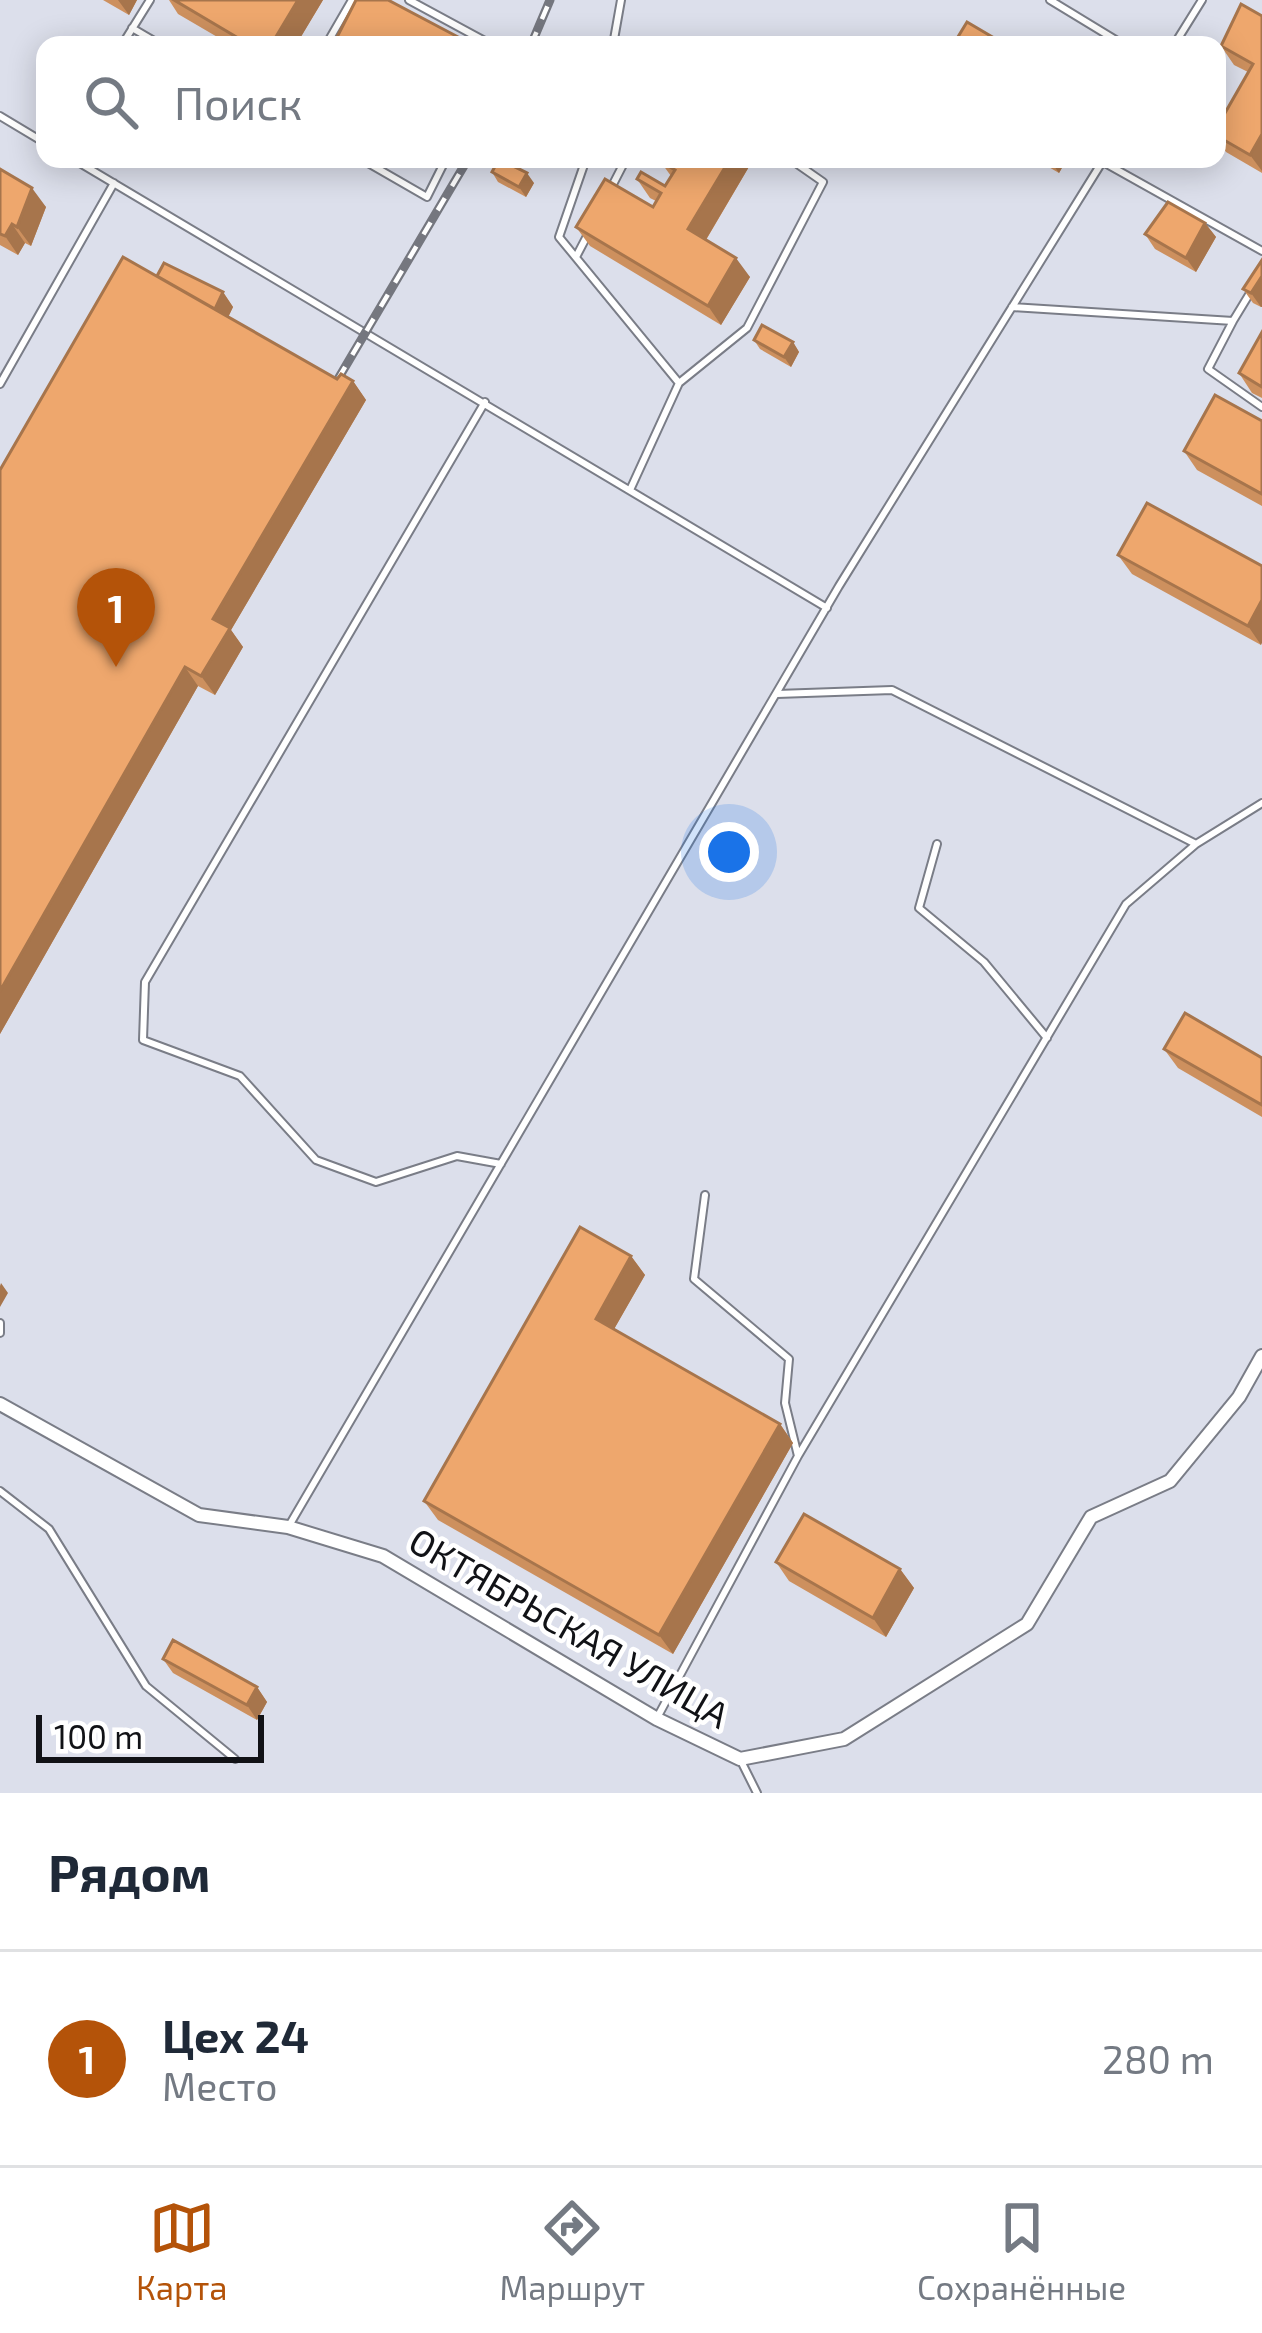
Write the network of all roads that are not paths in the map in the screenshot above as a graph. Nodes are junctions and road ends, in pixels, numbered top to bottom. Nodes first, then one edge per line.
1 (150, 0) edge
2 (352, 0) edge
3 (409, 0) edge
4 (621, 0) edge
5 (1050, 0) edge
6 (1202, 0) edge
7 (132, 28) junction
8 (127, 36) edge
9 (146, 36) edge
10 (331, 36) edge
11 (475, 36) edge
12 (615, 36) edge
13 (1109, 36) edge
14 (1180, 36) edge
15 (0, 116) edge
16 (36, 138) edge
17 (88, 168) edge
18 (377, 168) edge
19 (441, 168) edge
20 (583, 168) edge
21 (621, 168) edge
22 (803, 168) edge
23 (1098, 168) edge
24 (1117, 168) edge
25 (114, 183) junction
26 (606, 198) edge
27 (596, 218) edge
28 (1262, 251) edge
29 (576, 257) junction
30 (1252, 289) edge
31 (1012, 307) junction
32 (1234, 320) junction
33 (679, 383) junction
34 (0, 384) edge
35 (485, 402) junction
36 (1262, 406) edge
37 (630, 490) junction
38 (826, 608) junction
39 (776, 694) junction
40 (1262, 802) edge
41 (938, 844) dead end
42 (1196, 844) junction
43 (1047, 1038) junction
44 (501, 1164) junction
45 (705, 1195) dead end
46 (0, 1323) edge
47 (0, 1333) edge
48 (1262, 1356) edge
49 (0, 1404) edge
50 (798, 1456) junction
51 (0, 1491) edge
52 (288, 1528) junction
53 (657, 1719) junction
54 (235, 1759) dead end
55 (740, 1759) junction
56 (757, 1793) edge

1 - 7 lane
2 - 10 lane
3 - 11 lane
4 - 12 lane
5 - 13 lane
6 - 14 lane
7 - 8 lane
7 - 9 lane
15 - 16 lane
17 - 25 lane
18 - 19 lane
20 - 29 lane
21 - 26 lane
22 - 33 lane
23 - 31 lane
24 - 28 lane
25 - 34 lane
25 - 35 lane
27 - 29 lane
29 - 33 lane
30 - 32 lane
31 - 32 lane
31 - 38 lane
32 - 36 lane
33 - 37 lane
35 - 37 lane
35 - 44 lane
37 - 38 lane
38 - 39 lane
39 - 42 lane
39 - 44 lane
40 - 42 lane
41 - 43 lane
42 - 43 lane
43 - 50 lane
44 - 52 lane
45 - 50 lane
46 - 47 lane
48 - 55 street, ОКТЯБРЬСКАЯ УЛИЦА
49 - 52 street, ОКТЯБРЬСКАЯ УЛИЦА
50 - 53 lane
51 - 54 lane
52 - 53 street, ОКТЯБРЬСКАЯ УЛИЦА
53 - 55 street, ОКТЯБРЬСКАЯ УЛИЦА
55 - 56 lane

